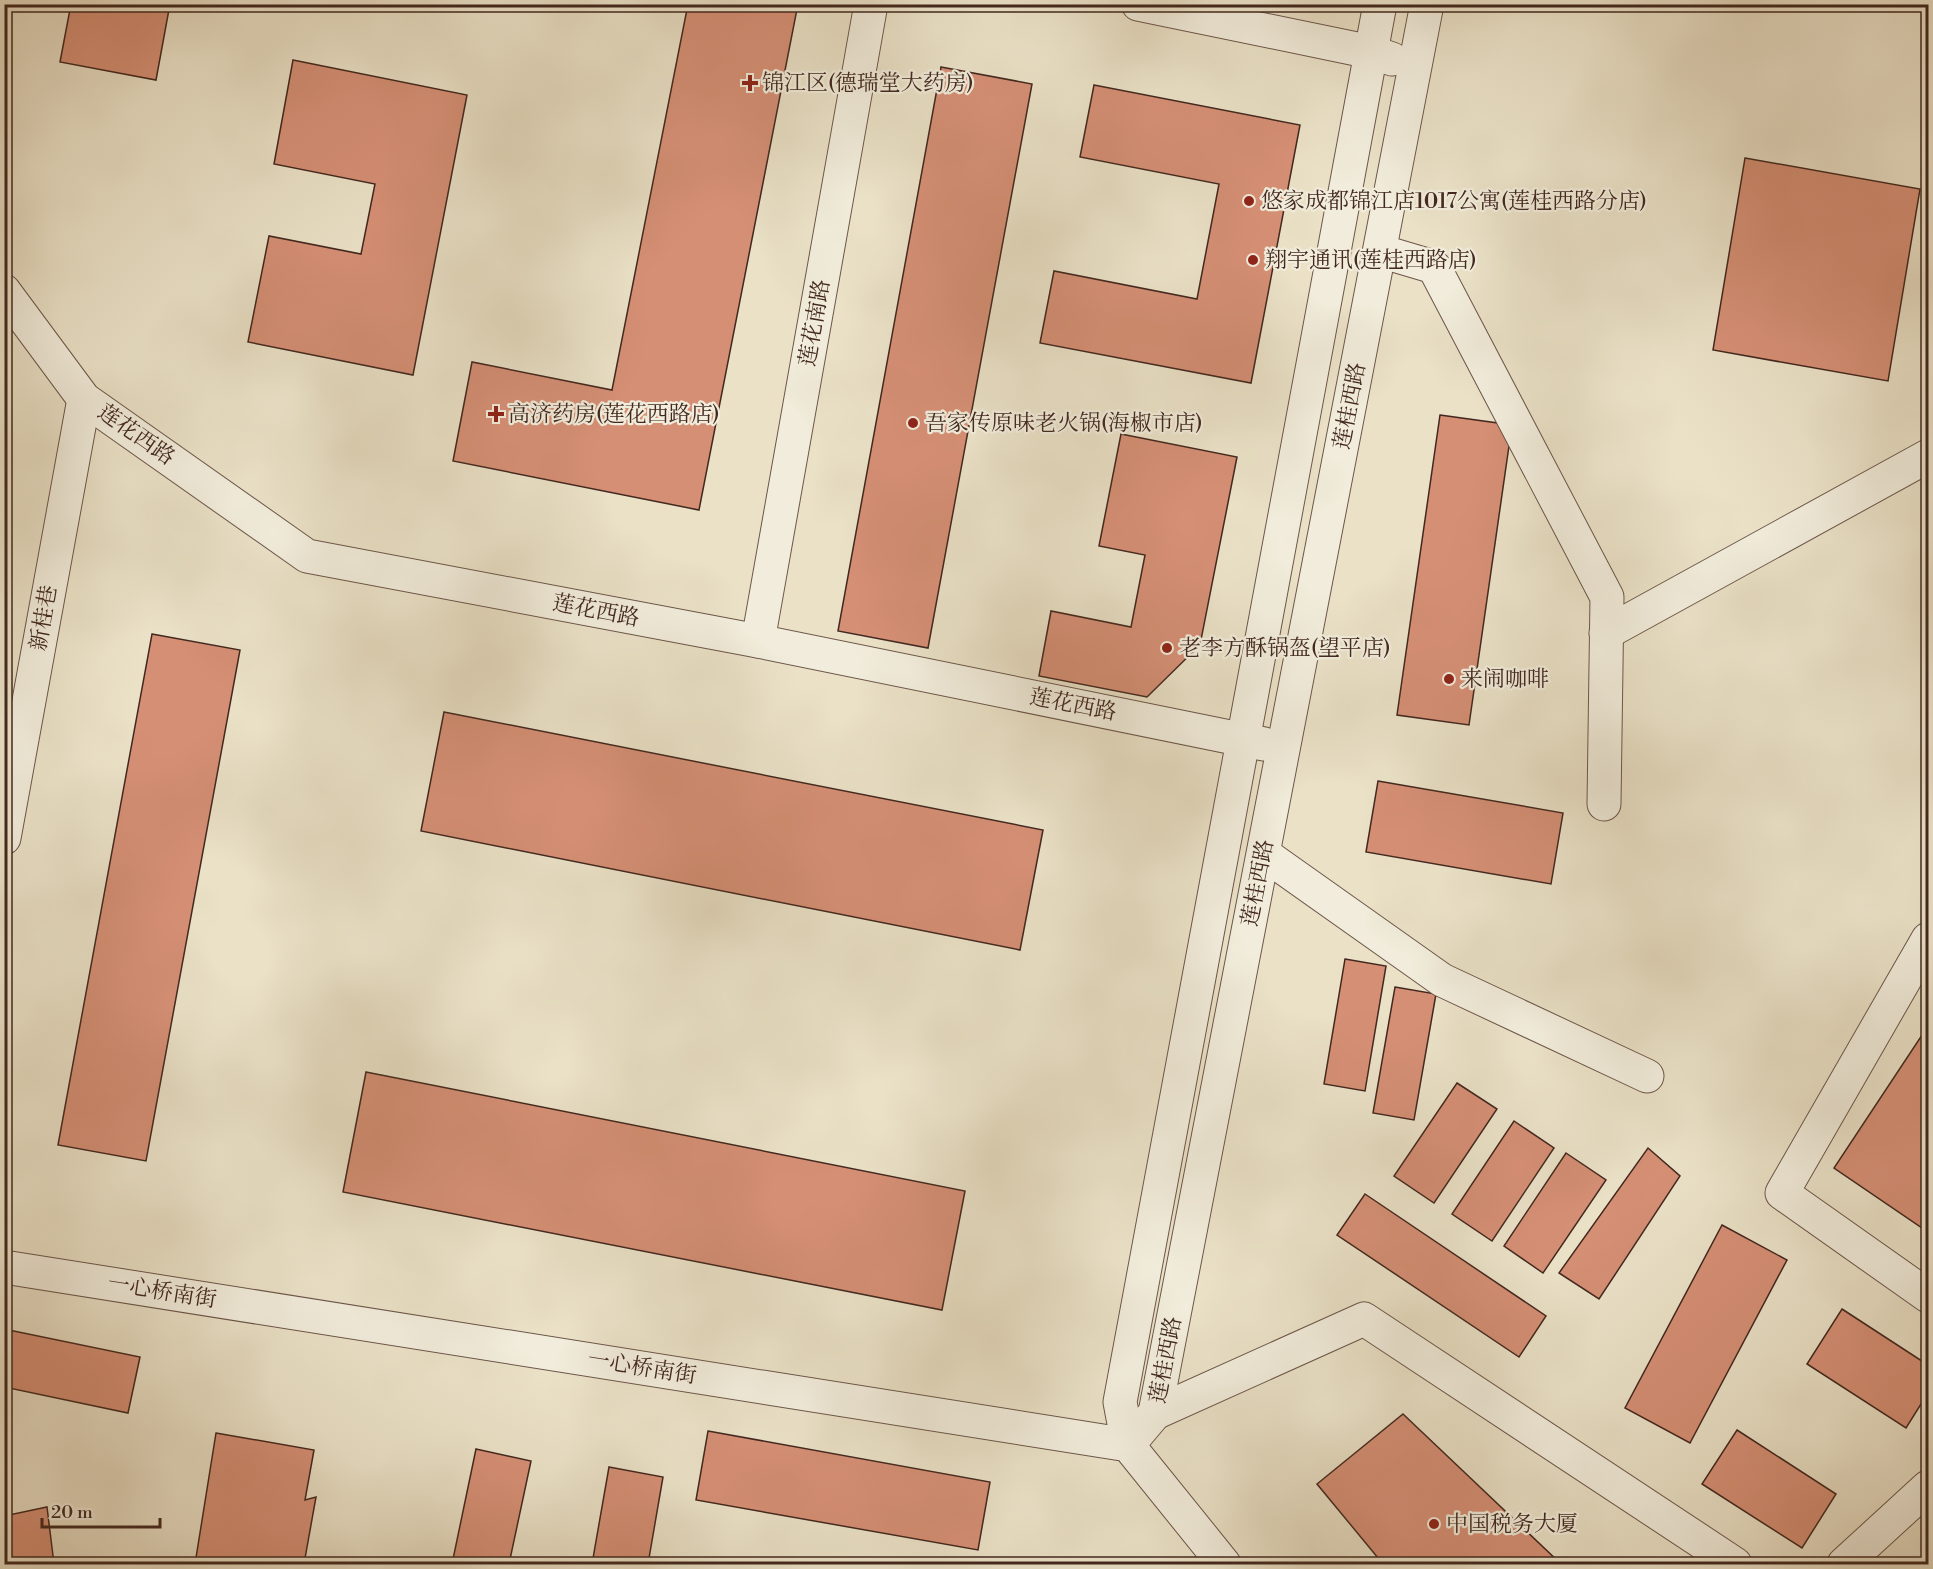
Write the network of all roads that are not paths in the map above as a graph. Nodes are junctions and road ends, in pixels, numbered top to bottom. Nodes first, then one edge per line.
1 (871, 4) edge
2 (1138, 4) edge
3 (1380, 4) edge
4 (1427, 4) edge
5 (1371, 52) junction
6 (1415, 65) junction
7 (1380, 251) junction
8 (4, 291) edge
9 (84, 399) junction
10 (1929, 456) edge
11 (1606, 633) junction
12 (758, 641) junction
13 (1244, 739) junction
14 (1284, 748) junction
15 (1604, 804) dead end
16 (4, 838) edge
17 (1263, 854) junction
18 (1929, 939) edge
19 (1647, 1076) dead end
20 (4, 1266) edge
21 (1929, 1296) edge
22 (1155, 1413) junction
23 (1128, 1445) junction
24 (1929, 1487) edge
25 (1224, 1564) edge
26 (1735, 1564) edge
27 (1844, 1564) edge

1 - 12 street, 莲花南路
2 - 5 street
3 - 5 street, 莲桂西路
4 - 6 street, 莲桂西路
5 - 6 street
5 - 13 street, 莲桂西路
6 - 7 street, 莲桂西路
7 - 11 street
7 - 14 street, 莲桂西路
8 - 9 street, 莲花西路
9 - 12 street, 莲花西路
9 - 16 street, 新桂巷
10 - 11 street
11 - 15 street
12 - 13 street, 莲花西路
13 - 14 street, 莲花西路
13 - 23 street, 莲桂西路
14 - 17 street, 莲桂西路
17 - 19 street
17 - 22 street, 莲桂西路
18 - 21 street
20 - 23 street, 一心桥南街
22 - 23 street, 莲桂西路
22 - 26 street
23 - 25 street
24 - 27 street

